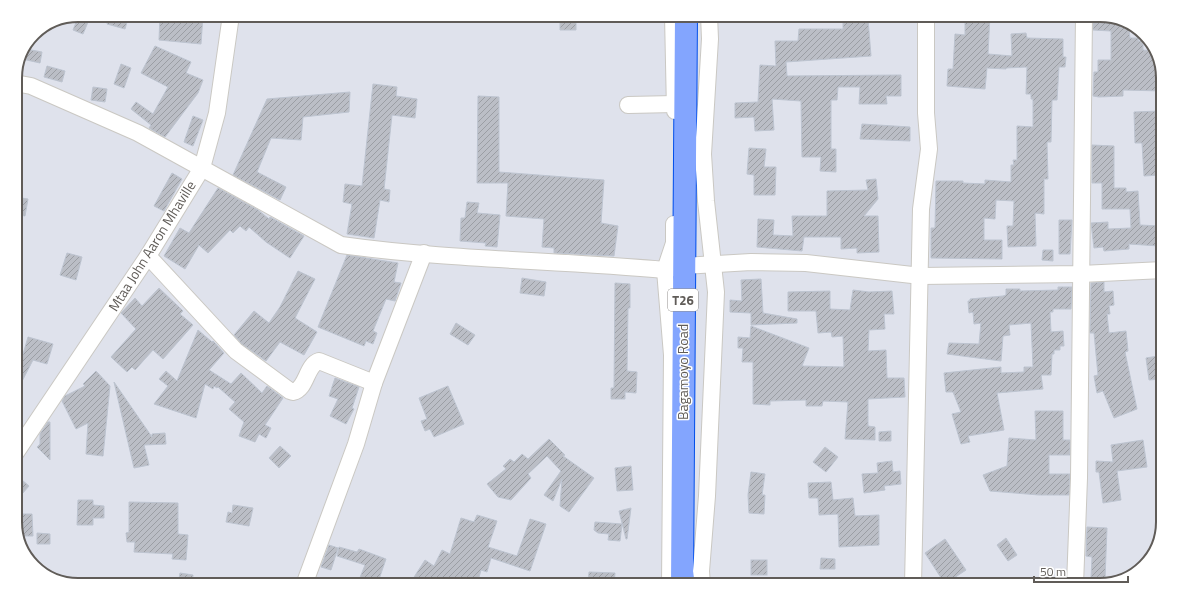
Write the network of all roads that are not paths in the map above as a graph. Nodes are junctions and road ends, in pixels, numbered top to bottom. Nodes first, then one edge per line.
1 (230, 22) edge
2 (673, 22) edge
3 (686, 22) edge
4 (709, 22) edge
5 (926, 22) edge
6 (1084, 22) edge
7 (22, 84) edge
8 (675, 104) junction
9 (628, 105) dead end
10 (202, 168) junction
11 (424, 253) junction
12 (148, 256) junction
13 (713, 266) junction
14 (674, 268) junction
15 (1156, 270) edge
16 (1081, 274) junction
17 (921, 276) junction
18 (374, 383) junction
19 (22, 444) edge
20 (307, 578) edge
21 (670, 578) edge
22 (682, 578) edge
23 (702, 578) edge
24 (913, 578) edge
25 (1076, 578) edge

1 - 10 street, Mtaa John Aaron Mhaville
2 - 8 street
3 - 14 highway, Bagamoyo Road / T26
4 - 13 street
5 - 17 street
6 - 16 street
7 - 10 street
8 - 9 street
8 - 14 street
10 - 11 street
10 - 12 street, Mtaa John Aaron Mhaville
11 - 14 street
11 - 18 street
12 - 18 street
12 - 19 street, Mtaa John Aaron Mhaville
13 - 14 street
13 - 17 street
13 - 23 street
14 - 21 street
14 - 22 highway, Bagamoyo Road / T26
15 - 16 street
16 - 17 street
16 - 25 street
17 - 24 street
18 - 20 street

